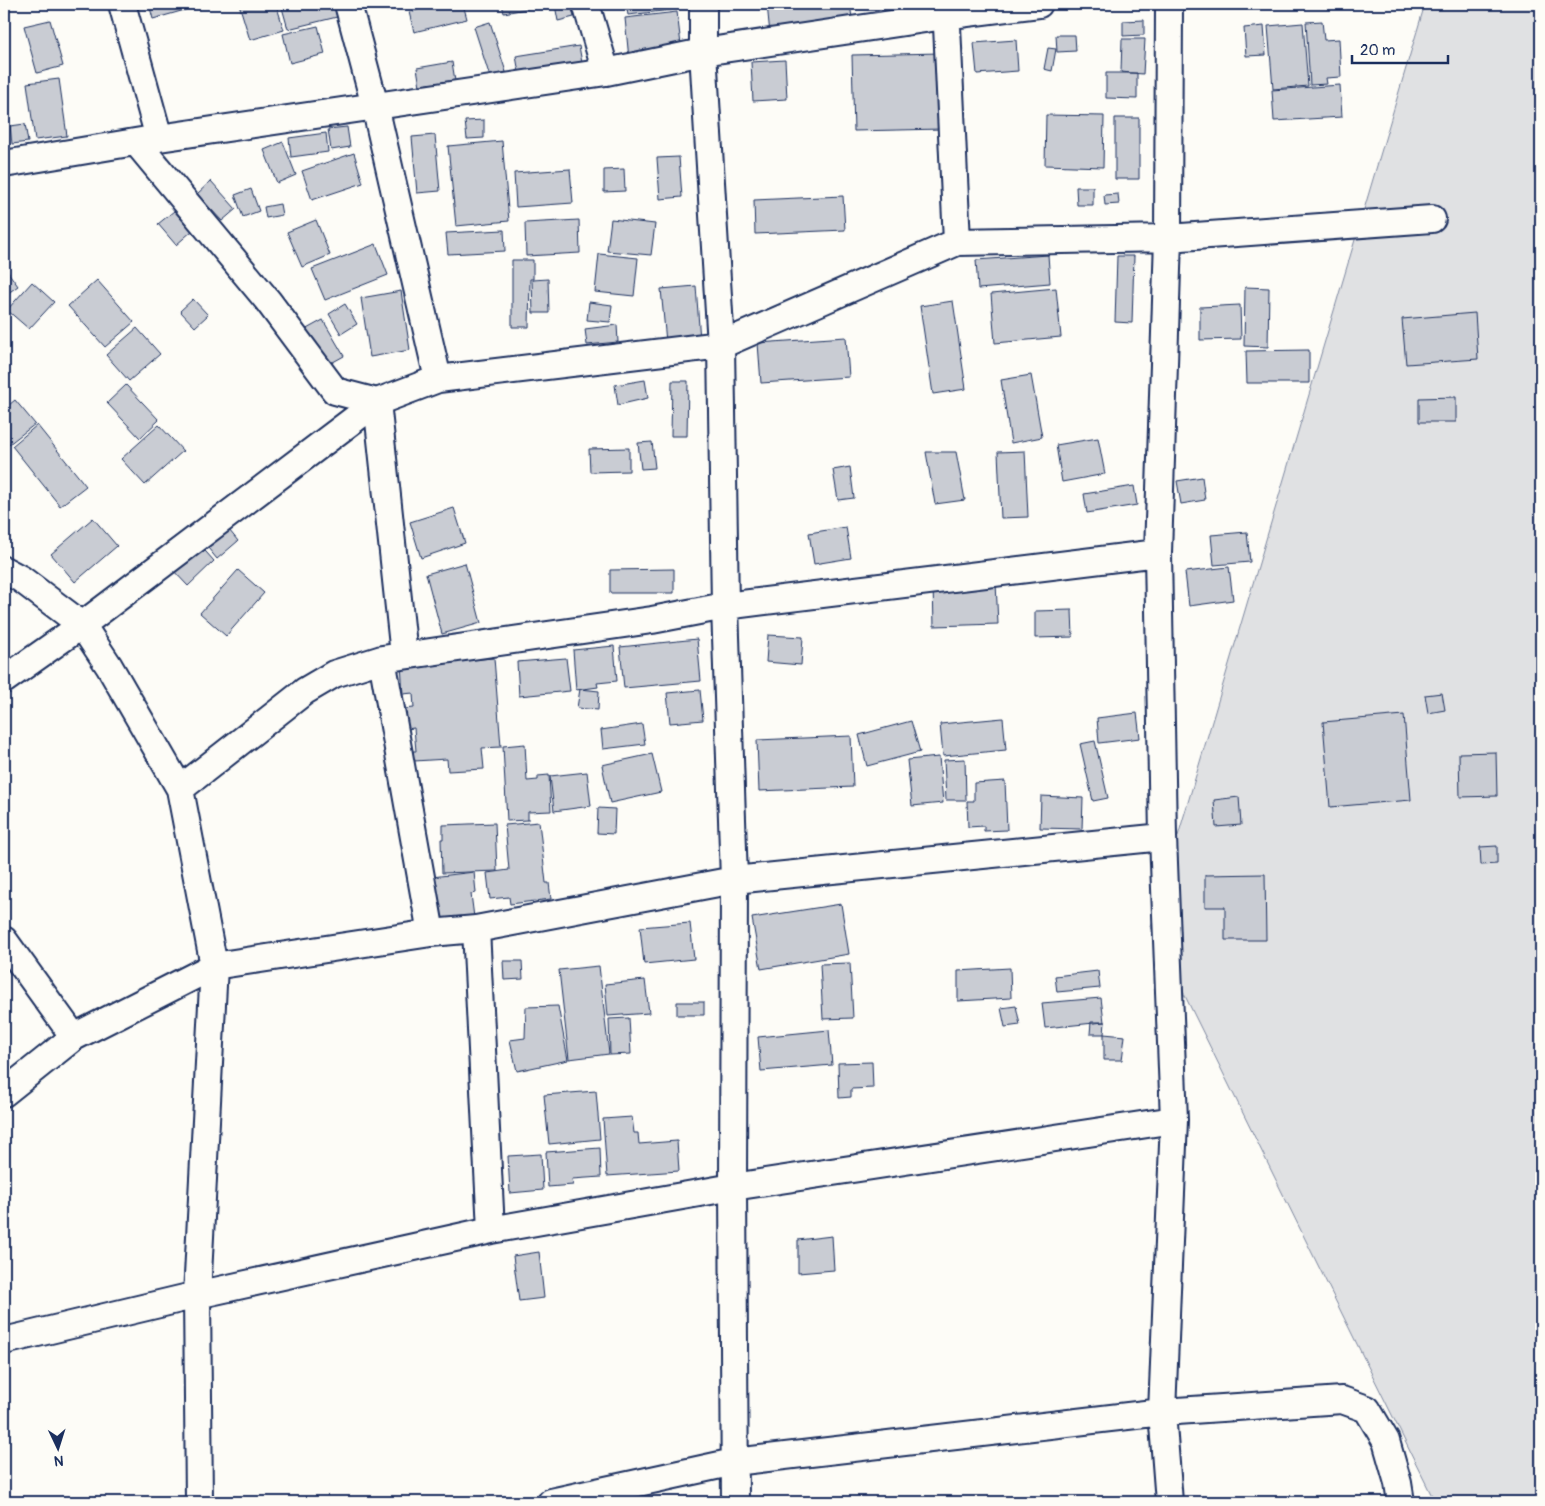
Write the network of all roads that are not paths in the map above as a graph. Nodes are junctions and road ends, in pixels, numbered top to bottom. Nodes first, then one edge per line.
1 (122, 4) edge
2 (348, 4) edge
3 (586, 4) edge
4 (704, 4) edge
5 (1039, 4) edge
6 (1169, 4) edge
7 (946, 10) edge
8 (703, 52) junction
9 (606, 72) junction
10 (375, 106) junction
11 (147, 140) junction
12 (4, 164) edge
13 (1432, 219) dead end
14 (1168, 238) junction
15 (957, 242) junction
16 (721, 345) junction
17 (438, 379) junction
18 (377, 402) junction
19 (1158, 553) junction
20 (4, 570) edge
21 (725, 606) junction
22 (82, 625) junction
23 (393, 657) junction
24 (4, 680) edge
25 (180, 789) junction
26 (1163, 837) junction
27 (734, 880) junction
28 (476, 929) junction
29 (431, 933) junction
30 (4, 940) edge
31 (214, 966) junction
32 (74, 1037) junction
33 (4, 1093) edge
34 (1174, 1120) junction
35 (732, 1187) junction
36 (491, 1230) junction
37 (197, 1294) junction
38 (4, 1341) edge
39 (1162, 1412) junction
40 (734, 1462) junction
41 (199, 1502) edge
42 (551, 1502) edge
43 (735, 1502) edge
44 (1169, 1502) edge
45 (1401, 1502) edge

1 - 11 street
2 - 10 street
3 - 9 street
4 - 8 street
5 - 7 street
6 - 14 street
7 - 8 street
7 - 15 street
8 - 9 street
8 - 16 street
9 - 10 street
10 - 11 street
10 - 17 street
11 - 12 street
11 - 18 street
13 - 14 street
14 - 15 street
14 - 19 street
15 - 16 street
16 - 17 street
16 - 21 street
17 - 18 street
18 - 22 street
18 - 23 street
19 - 21 street
19 - 26 street
20 - 22 street
21 - 23 street
21 - 27 street
22 - 24 street
22 - 25 street
23 - 25 street
23 - 29 street
25 - 31 street
26 - 27 street
26 - 34 street
27 - 28 street
27 - 35 street
28 - 29 street
28 - 36 street
29 - 31 street
30 - 32 street
31 - 32 street
31 - 37 street
32 - 33 street
34 - 35 street
34 - 39 street
35 - 36 street
35 - 40 street
36 - 37 street
37 - 38 street
37 - 41 street
39 - 40 street
39 - 44 street
39 - 45 street
40 - 42 street
40 - 43 street

